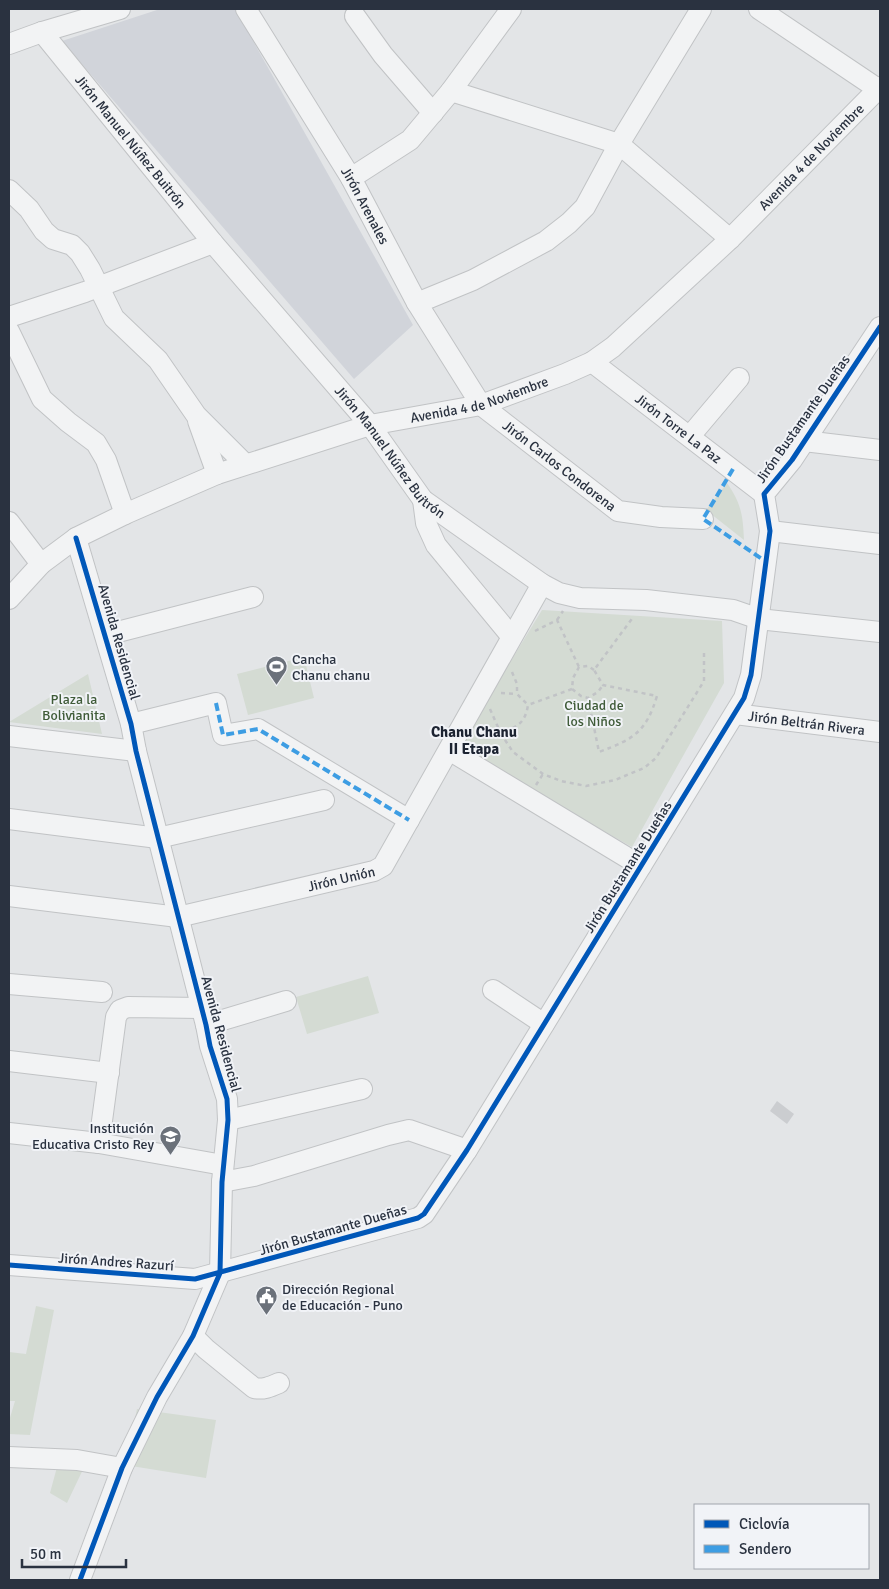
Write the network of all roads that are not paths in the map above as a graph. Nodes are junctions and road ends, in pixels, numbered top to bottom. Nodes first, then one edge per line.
1 (120, 9) edge
2 (246, 9) edge
3 (511, 9) edge
4 (701, 9) edge
5 (759, 9) edge
6 (355, 16) dead end
7 (42, 32) junction
8 (9, 44) edge
9 (879, 88) edge
10 (451, 91) junction
11 (433, 114) junction
12 (619, 144) junction
13 (350, 178) junction
14 (9, 190) edge
15 (730, 239) junction
16 (213, 243) junction
17 (98, 287) junction
18 (417, 303) junction
19 (9, 317) edge
20 (880, 327) edge
21 (9, 330) edge
22 (874, 347) edge
23 (592, 362) junction
24 (739, 378) dead end
25 (481, 405) junction
26 (196, 415) junction
27 (370, 425) junction
28 (690, 436) junction
29 (804, 441) junction
30 (880, 450) edge
31 (245, 464) junction
32 (217, 474) junction
33 (764, 494) junction
34 (423, 500) junction
35 (125, 514) junction
36 (703, 519) dead end
37 (9, 522) edge
38 (770, 531) junction
39 (76, 538) junction
40 (880, 544) edge
41 (41, 564) junction
42 (542, 584) junction
43 (253, 597) dead end
44 (9, 599) edge
45 (759, 619) junction
46 (880, 632) edge
47 (106, 635) junction
48 (520, 635) junction
49 (735, 714) junction
50 (131, 724) junction
51 (880, 732) edge
52 (9, 736) edge
53 (136, 750) junction
54 (449, 750) junction
55 (324, 800) dead end
56 (9, 819) edge
57 (410, 820) junction
58 (158, 838) junction
59 (641, 866) junction
60 (9, 896) edge
61 (178, 917) junction
62 (9, 984) edge
63 (493, 990) dead end
64 (102, 992) dead end
65 (286, 1001) dead end
66 (204, 1017) junction
67 (544, 1024) junction
68 (9, 1061) edge
69 (109, 1073) junction
70 (362, 1089) dead end
71 (228, 1120) junction
72 (9, 1133) edge
73 (99, 1143) junction
74 (467, 1150) junction
75 (223, 1173) junction
76 (9, 1265) edge
77 (220, 1273) junction
78 (193, 1336) junction
79 (279, 1383) dead end
80 (9, 1457) edge
81 (122, 1468) junction
82 (80, 1580) edge

1 - 7 street
2 - 13 street, Jirón Arenales
3 - 10 street
4 - 12 street
5 - 9 street
6 - 11 street
7 - 8 street
7 - 16 street, Jirón Manuel Núñez Buitrón
9 - 15 street, Avenida 4 de Noviembre
10 - 11 street
10 - 12 street
11 - 13 street
12 - 15 street
12 - 18 street
13 - 18 street, Jirón Arenales
14 - 17 street
15 - 23 street, Avenida 4 de Noviembre
16 - 17 street
16 - 27 street, Jirón Manuel Núñez Buitrón
17 - 19 street
17 - 26 street
18 - 25 street, Jirón Arenales
20 - 22 street, Jirón Bustamante Dueñas
21 - 35 street
22 - 29 street, Jirón Bustamante Dueñas
23 - 25 street, Avenida 4 de Noviembre
23 - 28 street, Jirón Torre La Paz
24 - 28 street
25 - 27 street, Avenida 4 de Noviembre
25 - 36 street, Jirón Carlos Condorena
26 - 31 street
26 - 32 street
27 - 31 street, Avenida 4 de Noviembre
27 - 34 street, Jirón Manuel Núñez Buitrón
28 - 33 street, Jirón Torre La Paz
29 - 30 street
29 - 33 street, Jirón Bustamante Dueñas
31 - 32 street, Avenida 4 de Noviembre
32 - 35 street, Avenida 4 de Noviembre
33 - 38 street, Jirón Bustamante Dueñas
34 - 42 street, Jirón Manuel Núñez Buitrón
34 - 48 street
35 - 39 street, Avenida 4 de Noviembre
37 - 41 street
38 - 40 street
38 - 45 street, Jirón Bustamante Dueñas
39 - 41 street, Avenida 4 de Noviembre
39 - 47 street, Avenida Residencial
41 - 44 street, Avenida 4 de Noviembre
42 - 45 street, Jirón Manuel Núñez Buitrón
42 - 48 street, Jirón Unión
43 - 47 street
45 - 46 street, Jirón Manuel Núñez Buitrón
45 - 49 street, Jirón Bustamante Dueñas
47 - 50 street, Avenida Residencial
48 - 54 street, Jirón Unión
49 - 51 street, Jirón Beltrán Rivera
49 - 59 street, Jirón Bustamante Dueñas
50 - 53 street, Avenida Residencial
50 - 57 street
52 - 53 street
53 - 58 street, Avenida Residencial
54 - 57 street, Jirón Unión
54 - 59 street
55 - 58 street
56 - 58 street
57 - 61 street, Jirón Unión
58 - 61 street, Avenida Residencial
59 - 67 street, Jirón Bustamante Dueñas
60 - 61 street, Jirón Unión
61 - 66 street, Avenida Residencial
62 - 64 street
63 - 67 street
65 - 66 street
66 - 69 street
66 - 71 street, Avenida Residencial
67 - 74 street, Jirón Bustamante Dueñas
68 - 69 street
69 - 73 street
70 - 71 street
71 - 75 street, Avenida Residencial
72 - 73 street
73 - 75 street
74 - 75 street
74 - 77 street, Jirón Bustamante Dueñas
75 - 77 street, Avenida Residencial
76 - 77 street, Jirón Andres Razurí
77 - 78 street, Avenida Residencial
78 - 79 street
78 - 81 street, Avenida Residencial
80 - 81 street
81 - 82 street, Avenida Residencial

